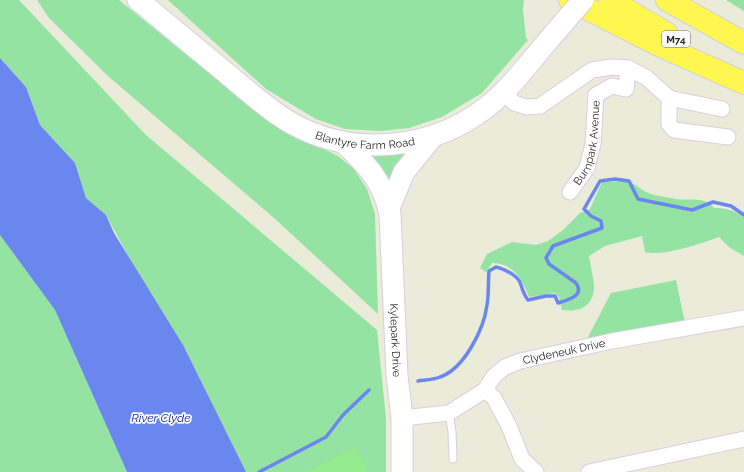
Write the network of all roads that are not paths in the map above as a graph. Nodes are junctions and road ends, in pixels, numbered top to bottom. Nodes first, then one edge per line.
1 (138, 0) edge
2 (570, 0) edge
3 (583, 0) edge
4 (610, 0) edge
5 (667, 0) edge
6 (696, 0) edge
7 (744, 30) edge
8 (744, 43) edge
9 (628, 68) junction
10 (744, 76) edge
11 (744, 83) edge
12 (504, 92) junction
13 (669, 98) junction
14 (722, 109) dead end
15 (433, 136) junction
16 (728, 137) dead end
17 (343, 142) junction
18 (570, 192) dead end
19 (388, 208) junction
20 (744, 318) edge
21 (486, 390) junction
22 (449, 413) junction
23 (402, 418) junction
24 (744, 439) edge
25 (453, 459) dead end
26 (402, 472) edge
27 (536, 472) edge
28 (589, 472) edge

1 - 17 main road, Blantyre Farm Road
2 - 11 highway
3 - 12 main road, Blantyre Farm Road, bridge
4 - 10 highway, M74
5 - 8 highway, M74
6 - 7 highway
9 - 12 street
9 - 13 street
9 - 18 street, Burnpark Avenue
12 - 15 main road, Blantyre Farm Road
13 - 14 street
13 - 16 street
15 - 17 main road, Blantyre Farm Road
15 - 19 main road
17 - 19 main road, Kylepark Drive
19 - 23 main road, Kylepark Drive
20 - 21 street, Clydeneuk Drive
21 - 22 street, Clydeneuk Drive
21 - 27 street
22 - 23 street, Clydeneuk Drive
22 - 25 lane
23 - 26 main road, Kylepark Drive
24 - 28 street

